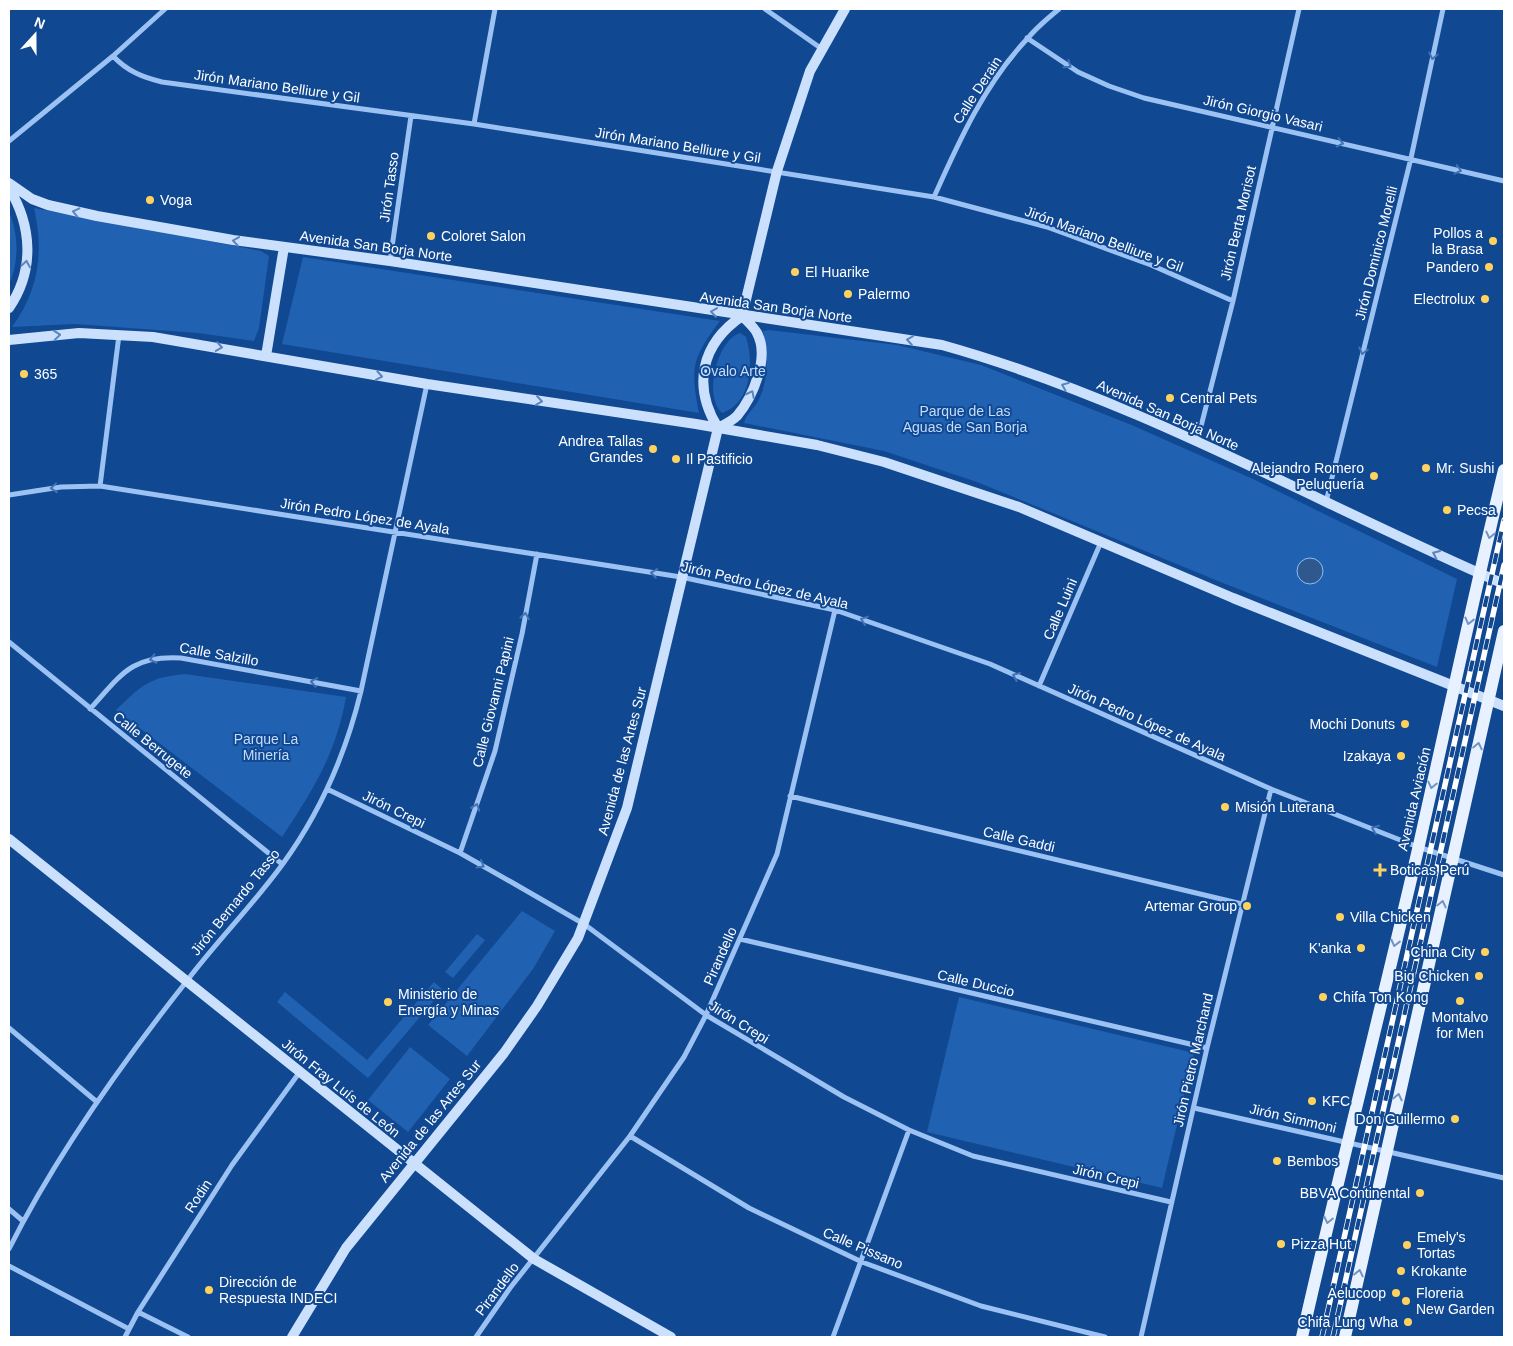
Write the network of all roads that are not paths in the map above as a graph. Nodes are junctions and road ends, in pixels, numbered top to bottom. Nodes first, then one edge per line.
1 (165, 9) edge
2 (495, 9) edge
3 (765, 9) edge
4 (845, 9) edge
5 (1059, 9) edge
6 (1298, 9) edge
7 (1443, 9) edge
8 (1027, 38) junction
9 (822, 49) junction
10 (113, 56) junction
11 (411, 116) junction
12 (474, 124) junction
13 (1272, 127) junction
14 (9, 141) edge
15 (1411, 158) junction
16 (777, 171) junction
17 (1504, 181) edge
18 (9, 183) edge
19 (9, 188) edge
20 (934, 197) junction
21 (284, 248) junction
22 (390, 261) junction
23 (1233, 301) junction
24 (9, 308) edge
25 (742, 316) junction
26 (119, 334) junction
27 (9, 340) edge
28 (266, 356) junction
29 (427, 384) junction
30 (718, 428) junction
31 (1197, 442) junction
32 (1504, 470) edge
33 (100, 486) junction
34 (9, 495) edge
35 (1326, 502) junction
36 (396, 532) junction
37 (1101, 541) junction
38 (537, 554) junction
39 (1480, 574) junction
40 (681, 577) junction
41 (1504, 584) edge
42 (835, 610) junction
43 (1504, 631) edge
44 (9, 642) edge
45 (1039, 686) junction
46 (1453, 686) junction
47 (362, 691) junction
48 (1488, 700) junction
49 (1504, 706) edge
50 (90, 708) junction
51 (327, 789) junction
52 (1271, 789) junction
53 (790, 796) junction
54 (9, 839) edge
55 (1418, 847) junction
56 (460, 853) junction
57 (1452, 860) junction
58 (282, 864) junction
59 (1504, 875) edge
60 (1242, 904) junction
61 (584, 924) junction
62 (740, 939) junction
63 (185, 982) junction
64 (706, 1016) junction
65 (9, 1028) edge
66 (1207, 1048) junction
67 (299, 1073) junction
68 (97, 1102) junction
69 (1194, 1108) junction
70 (909, 1130) junction
71 (630, 1136) junction
72 (1346, 1142) junction
73 (1386, 1152) junction
74 (413, 1163) junction
75 (1504, 1178) edge
76 (1171, 1202) junction
77 (9, 1209) edge
78 (23, 1220) junction
79 (9, 1250) edge
80 (534, 1259) junction
81 (862, 1262) junction
82 (9, 1266) edge
83 (138, 1312) junction
84 (129, 1329) junction
85 (125, 1337) edge
86 (188, 1337) edge
87 (292, 1337) edge
88 (476, 1337) edge
89 (671, 1337) edge
90 (833, 1337) edge
91 (1105, 1337) edge
92 (1141, 1337) edge
93 (1302, 1337) edge
94 (1345, 1337) edge

1 - 10 street
2 - 12 street
3 - 9 street
4 - 9 main road
5 - 8 street, Calle Derain
6 - 13 street, Jirón Berta Morisot
7 -> 15 street, Jirón Dominico Morelli
8 -> 13 street, Jirón Giorgio Vasari
8 - 20 street, Calle Derain
9 - 16 main road
10 - 11 street, Jirón Mariano Belliure y Gil
10 - 14 street
11 - 12 street, Jirón Mariano Belliure y Gil
11 - 22 street, Jirón Tasso
12 - 16 street, Jirón Mariano Belliure y Gil
13 -> 15 street, Jirón Giorgio Vasari
13 - 23 street, Jirón Berta Morisot
15 -> 17 street, Jirón Giorgio Vasari
15 -> 35 street, Jirón Dominico Morelli
16 - 20 street, Jirón Mariano Belliure y Gil
16 - 25 main road
21 -> 18 main road, Avenida San Borja Norte
24 -> 19 main road
20 - 23 street, Jirón Mariano Belliure y Gil
21 - 22 main road, Avenida San Borja Norte
21 - 28 main road
25 -> 22 main road, Avenida San Borja Norte
23 - 31 street, Jirón Berta Morisot
25 - 30 main road
30 -> 25 main road
31 -> 25 main road, Avenida San Borja Norte
27 -> 26 main road
26 -> 28 main road
26 - 33 street
28 -> 29 main road
29 -> 30 main road
29 - 36 street, Jirón Bernardo Tasso
30 - 37 main road
30 - 40 main road, Avenida de las Artes Sur
31 - 35 main road, Avenida San Borja Norte
32 -> 39 main road, Avenida Aviación
33 -> 34 street, Jirón Pedro López de Ayala
33 - 36 street, Jirón Pedro López de Ayala
39 -> 35 main road, Avenida San Borja Norte
36 - 38 street, Jirón Pedro López de Ayala
36 - 47 street, Jirón Bernardo Tasso
37 - 45 street, Calle Luini
37 - 46 main road
40 -> 38 street, Jirón Pedro López de Ayala
56 -> 38 street, Calle Giovanni Papini
39 - 41 main road, Avenida San Borja Norte
39 -> 46 main road, Avenida Aviación
40 - 42 street, Jirón Pedro López de Ayala
40 - 61 main road, Avenida de las Artes Sur
45 -> 42 street, Jirón Pedro López de Ayala
42 - 53 street, Pirandello
43 - 48 main road
44 - 50 street, Calle Berrugete
45 - 52 street, Jirón Pedro López de Ayala
46 - 48 main road
46 -> 55 main road, Avenida Aviación
47 -> 50 street, Calle Salzillo
47 - 51 street, Jirón Bernardo Tasso
48 - 49 main road
57 -> 48 main road
50 - 58 street, Calle Berrugete
51 - 56 street, Jirón Crepi
51 - 58 street, Jirón Bernardo Tasso
55 -> 52 street, Jirón Pedro López de Ayala
52 - 60 street, Jirón Pietro Marchand
53 - 60 street, Calle Gaddi
53 - 62 street, Pirandello
54 - 63 main road, Jirón Fray Luís de León
55 - 57 street, Jirón Pedro López de Ayala
55 -> 72 main road, Avenida Aviación
56 -> 61 street, Jirón Crepi
57 - 59 street, Jirón Pedro López de Ayala
73 -> 57 main road
58 - 63 street, Jirón Bernardo Tasso
60 - 66 street, Jirón Pietro Marchand
61 - 64 street, Jirón Crepi
61 - 74 main road, Avenida de las Artes Sur
62 - 64 street, Pirandello
62 - 66 street, Calle Duccio
63 - 67 main road, Jirón Fray Luís de León
63 - 68 street, Jirón Bernardo Tasso
64 - 70 street, Jirón Crepi
64 - 71 street, Pirandello
65 - 68 street
66 - 69 street, Jirón Pietro Marchand
67 - 74 main road, Jirón Fray Luís de León
67 - 83 street, Rodin
68 - 78 street, Jirón Bernardo Tasso
69 - 72 street, Jirón Simmoni
69 - 76 street, Jirón Pietro Marchand
70 - 76 street, Jirón Crepi
70 - 81 street
71 - 80 street, Pirandello
71 - 81 street, Calle Pissano
72 - 73 street, Jirón Simmoni
72 -> 93 main road, Avenida Aviación
73 - 75 street, Jirón Simmoni
94 -> 73 main road
74 - 80 main road, Jirón Fray Luís de León
74 - 87 main road, Avenida de las Artes Sur
76 - 92 street, Jirón Pietro Marchand
77 - 78 street
78 - 79 street, Jirón Bernardo Tasso
80 - 88 street, Pirandello
80 - 89 main road, Jirón Fray Luís de León
81 - 90 street
81 - 91 street, Calle Pissano
82 - 84 street
83 - 84 street, Rodin
83 - 86 street
84 - 85 street, Rodin

